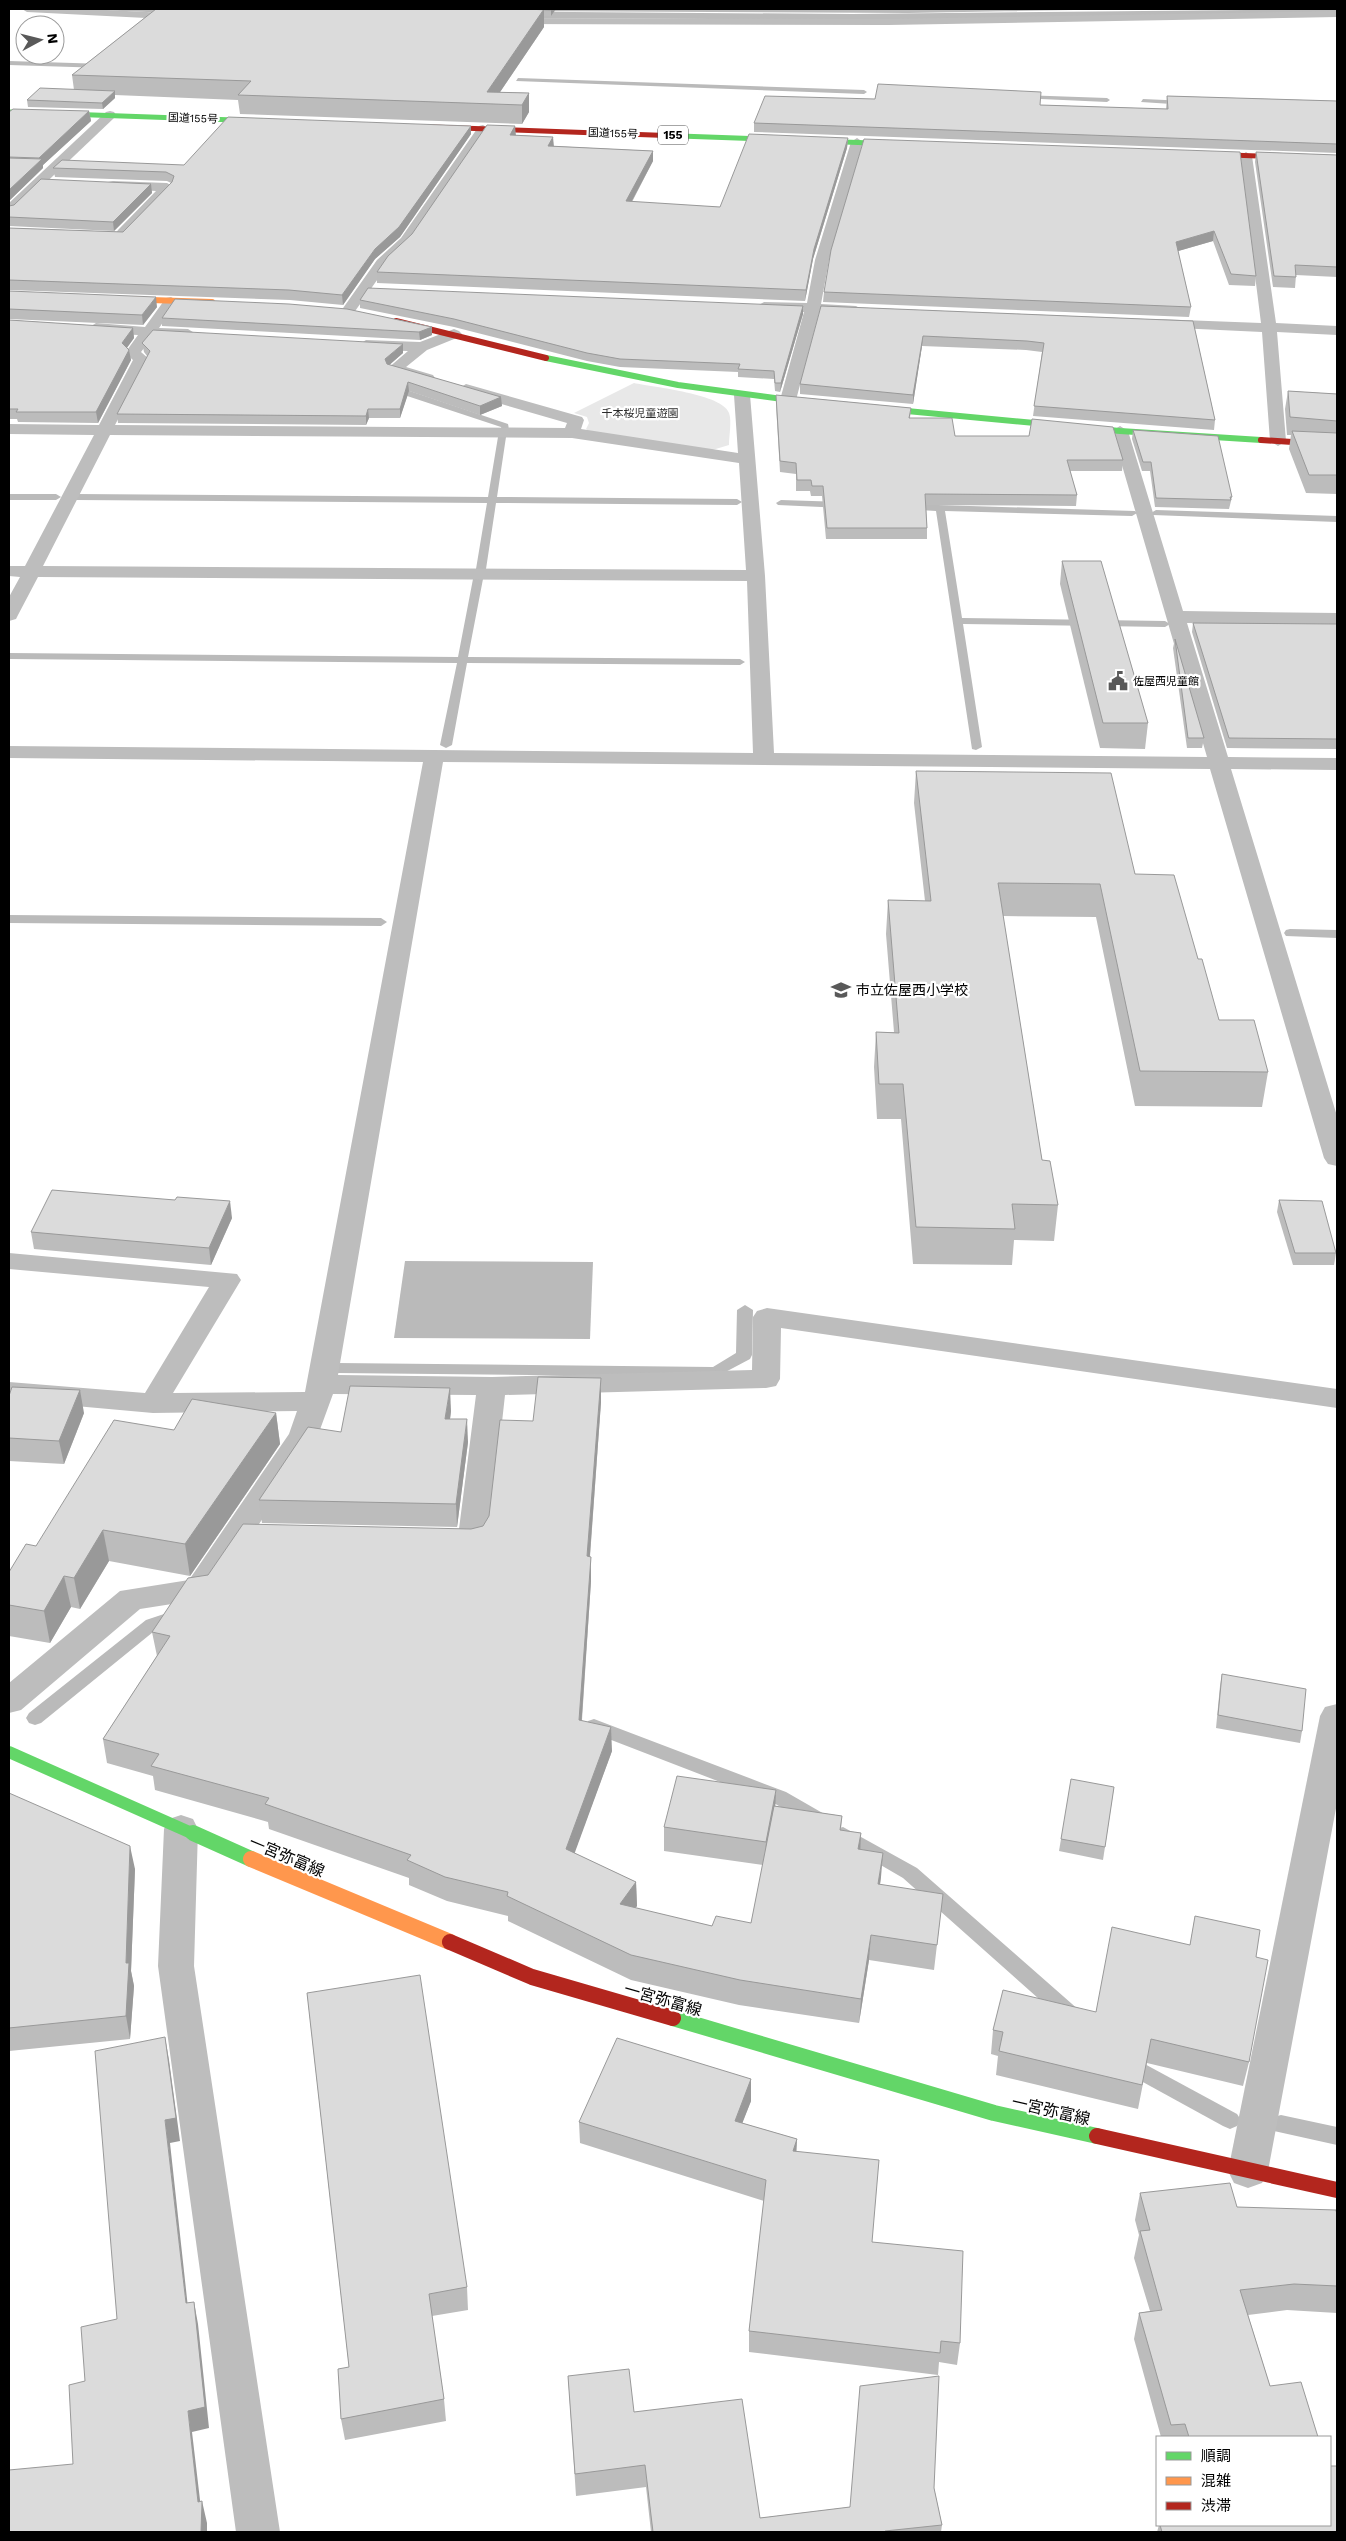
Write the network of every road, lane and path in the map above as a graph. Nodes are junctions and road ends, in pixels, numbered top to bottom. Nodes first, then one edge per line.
1 (27, 9) edge
2 (1337, 14) edge
3 (198, 18) edge
4 (496, 21) edge
5 (9, 112) edge
6 (110, 115) junction
7 (272, 121) edge
8 (421, 126) edge
9 (483, 129) junction
10 (857, 142) junction
11 (912, 144) edge
12 (1187, 154) edge
13 (1246, 156) junction
14 (1337, 159) edge
15 (38, 182) junction
16 (58, 183) edge
17 (98, 184) edge
18 (9, 210) edge
19 (110, 237) edge
20 (364, 289) junction
21 (383, 290) edge
22 (104, 298) edge
23 (171, 301) junction
24 (221, 303) edge
25 (745, 305) edge
26 (813, 308) junction
27 (344, 310) joint
28 (873, 310) edge
29 (364, 314) edge
30 (1140, 322) edge
31 (382, 325) joint
32 (84, 328) edge
33 (1269, 328) junction
34 (1337, 330) edge
35 (150, 331) junction
36 (454, 334) junction
37 (206, 335) edge
38 (346, 344) edge
39 (365, 345) junction
40 (422, 347) junction
41 (742, 395) junction
42 (788, 400) junction
43 (827, 404) edge
44 (866, 408) edge
45 (9, 429) edge
46 (105, 430) junction
47 (1120, 430) junction
48 (572, 433) junction
49 (1278, 441) junction
50 (1337, 445) edge
51 (746, 459) junction
52 (9, 572) edge
53 (31, 572) junction
54 (756, 576) junction
55 (9, 615) edge
56 (1177, 617) junction
57 (1337, 619) edge
58 (9, 752) edge
59 (434, 756) junction
60 (764, 760) junction
61 (1218, 763) junction
62 (1337, 764) edge
63 (1336, 1149) edge
64 (9, 1261) edge
65 (492, 1386) junction
66 (9, 1391) edge
67 (319, 1393) junction
68 (1337, 1399) edge
69 (153, 1403) junction
70 (424, 1539) edge
71 (9, 1701) edge
72 (1337, 1716) edge
73 (14, 1760) edge
74 (181, 1829) junction
75 (1248, 2171) junction
76 (1337, 2190) edge
77 (258, 2532) edge

1 - 3 street
2 - 4 street
5 - 6 main road, 国道155号
6 - 7 main road, 国道155号
6 - 15 street
8 - 9 main road, 国道155号 / 155
9 - 10 main road, 国道155号 / 155
9 - 20 street
10 - 11 main road, 国道155号 / 155
10 - 26 street
12 - 13 main road
13 - 14 main road
13 - 33 street
15 - 16 street
15 - 18 street
17 - 19 street
20 - 21 street
20 - 27 street
22 - 23 main road
23 - 24 main road
23 - 35 street
25 - 26 street
26 - 28 street
26 - 42 street
27 - 29 main road
30 - 33 street
31 - 36 main road
31 - 39 street
32 - 35 street
33 - 34 street
33 - 49 street
35 - 37 street
35 - 46 street
36 - 40 street
36 - 41 main road
38 - 39 street
39 - 40 street
40 - 48 street
41 - 42 main road
41 - 51 street
42 - 43 main road
44 - 47 main road
45 - 46 street
46 - 48 street
46 - 53 street
47 - 49 main road
47 - 56 street
48 - 51 street
49 - 50 main road
51 - 54 street
52 - 53 street
53 - 54 street
53 - 55 street
54 - 60 street
56 - 57 street
56 - 61 street
58 - 59 street
59 - 60 street
59 - 67 street
60 - 61 street
61 - 62 street
61 - 63 street
64 - 69 street
65 - 67 street
65 - 68 street
65 - 70 street
66 - 69 street
67 - 69 street
67 - 71 street
72 - 75 street
73 - 74 main road, 一宮弥富線
74 - 75 main road, 一宮弥富線
74 - 77 street
75 - 76 main road, 一宮弥富線

